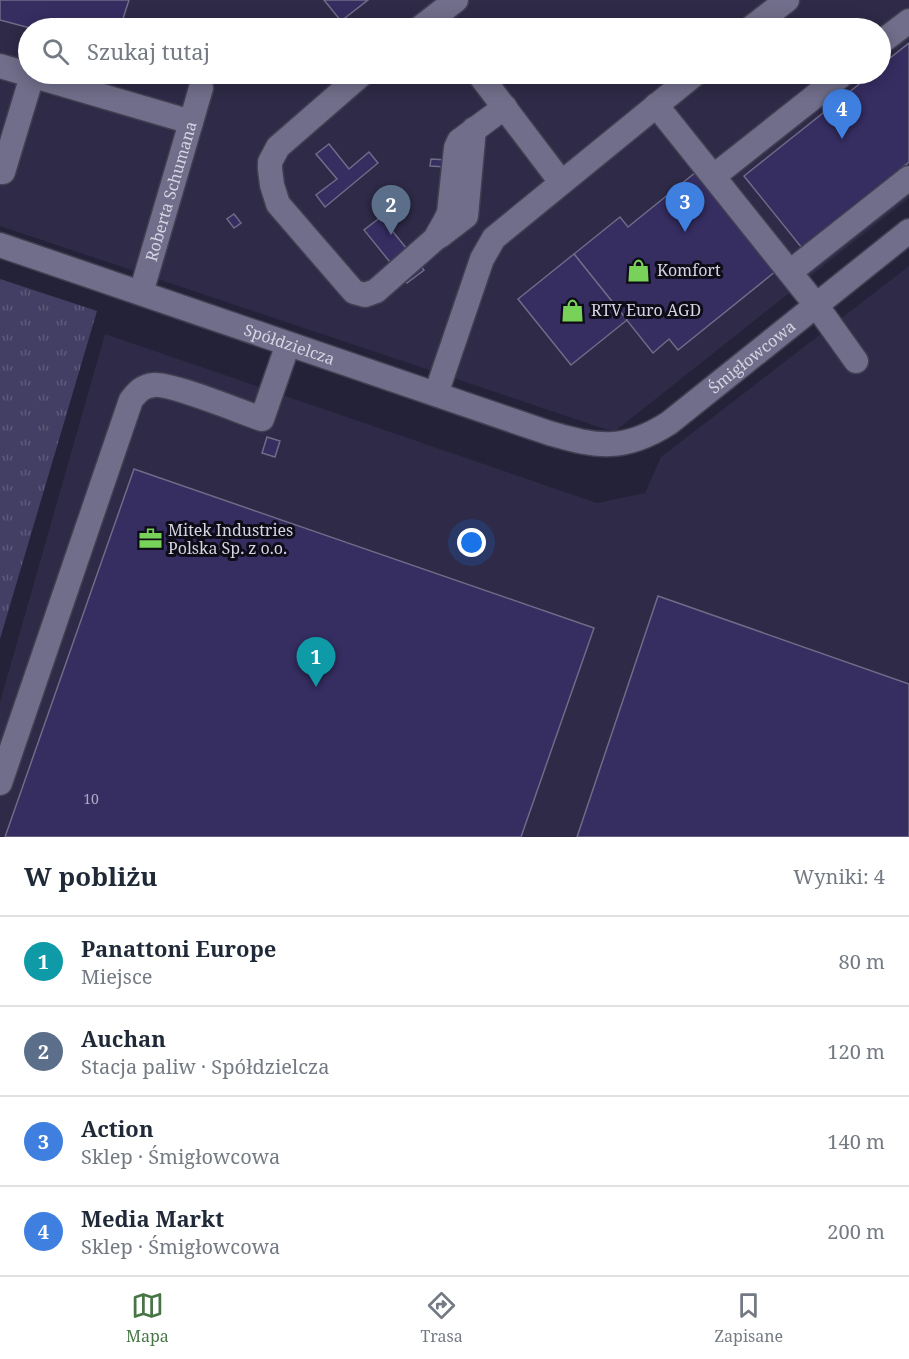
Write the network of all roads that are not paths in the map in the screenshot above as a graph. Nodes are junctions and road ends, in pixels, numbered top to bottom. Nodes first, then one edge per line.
1 (456, 0) edge
2 (787, 0) edge
3 (439, 18) edge
4 (764, 18) edge
5 (909, 21) edge
6 (891, 35) edge
7 (0, 66) edge
8 (18, 72) edge
9 (30, 84) edge
10 (60, 84) edge
11 (351, 84) edge
12 (487, 84) edge
13 (682, 84) edge
14 (830, 84) edge
15 (201, 88) dead end
16 (656, 105) junction
17 (505, 106) junction
18 (191, 122) junction
19 (0, 172) edge
20 (714, 176) junction
21 (909, 178) edge
22 (561, 182) junction
23 (909, 231) edge
24 (0, 245) edge
25 (790, 272) junction
26 (141, 293) junction
27 (816, 305) junction
28 (288, 344) junction
29 (855, 361) dead end
30 (436, 394) junction
31 (579, 441) joint
32 (0, 783) edge

1 - 3 street
2 - 4 street
5 - 6 street
7 - 8 street
9 - 19 street
10 - 18 street
11 - 17 street
12 - 17 street
13 - 16 street
14 - 20 street
15 - 18 street, Roberta Schumana
16 - 20 street
16 - 22 street
17 - 22 street
18 - 26 street, Roberta Schumana
20 - 25 street
21 - 25 street
22 - 30 street
23 - 27 street, Śmigłowcowa
24 - 26 street, Spółdzielcza
25 - 27 street
26 - 28 street, Spółdzielcza
27 - 29 street
27 - 31 street, Śmigłowcowa
28 - 30 street, Spółdzielcza
28 - 32 street
30 - 31 street, Spółdzielcza

